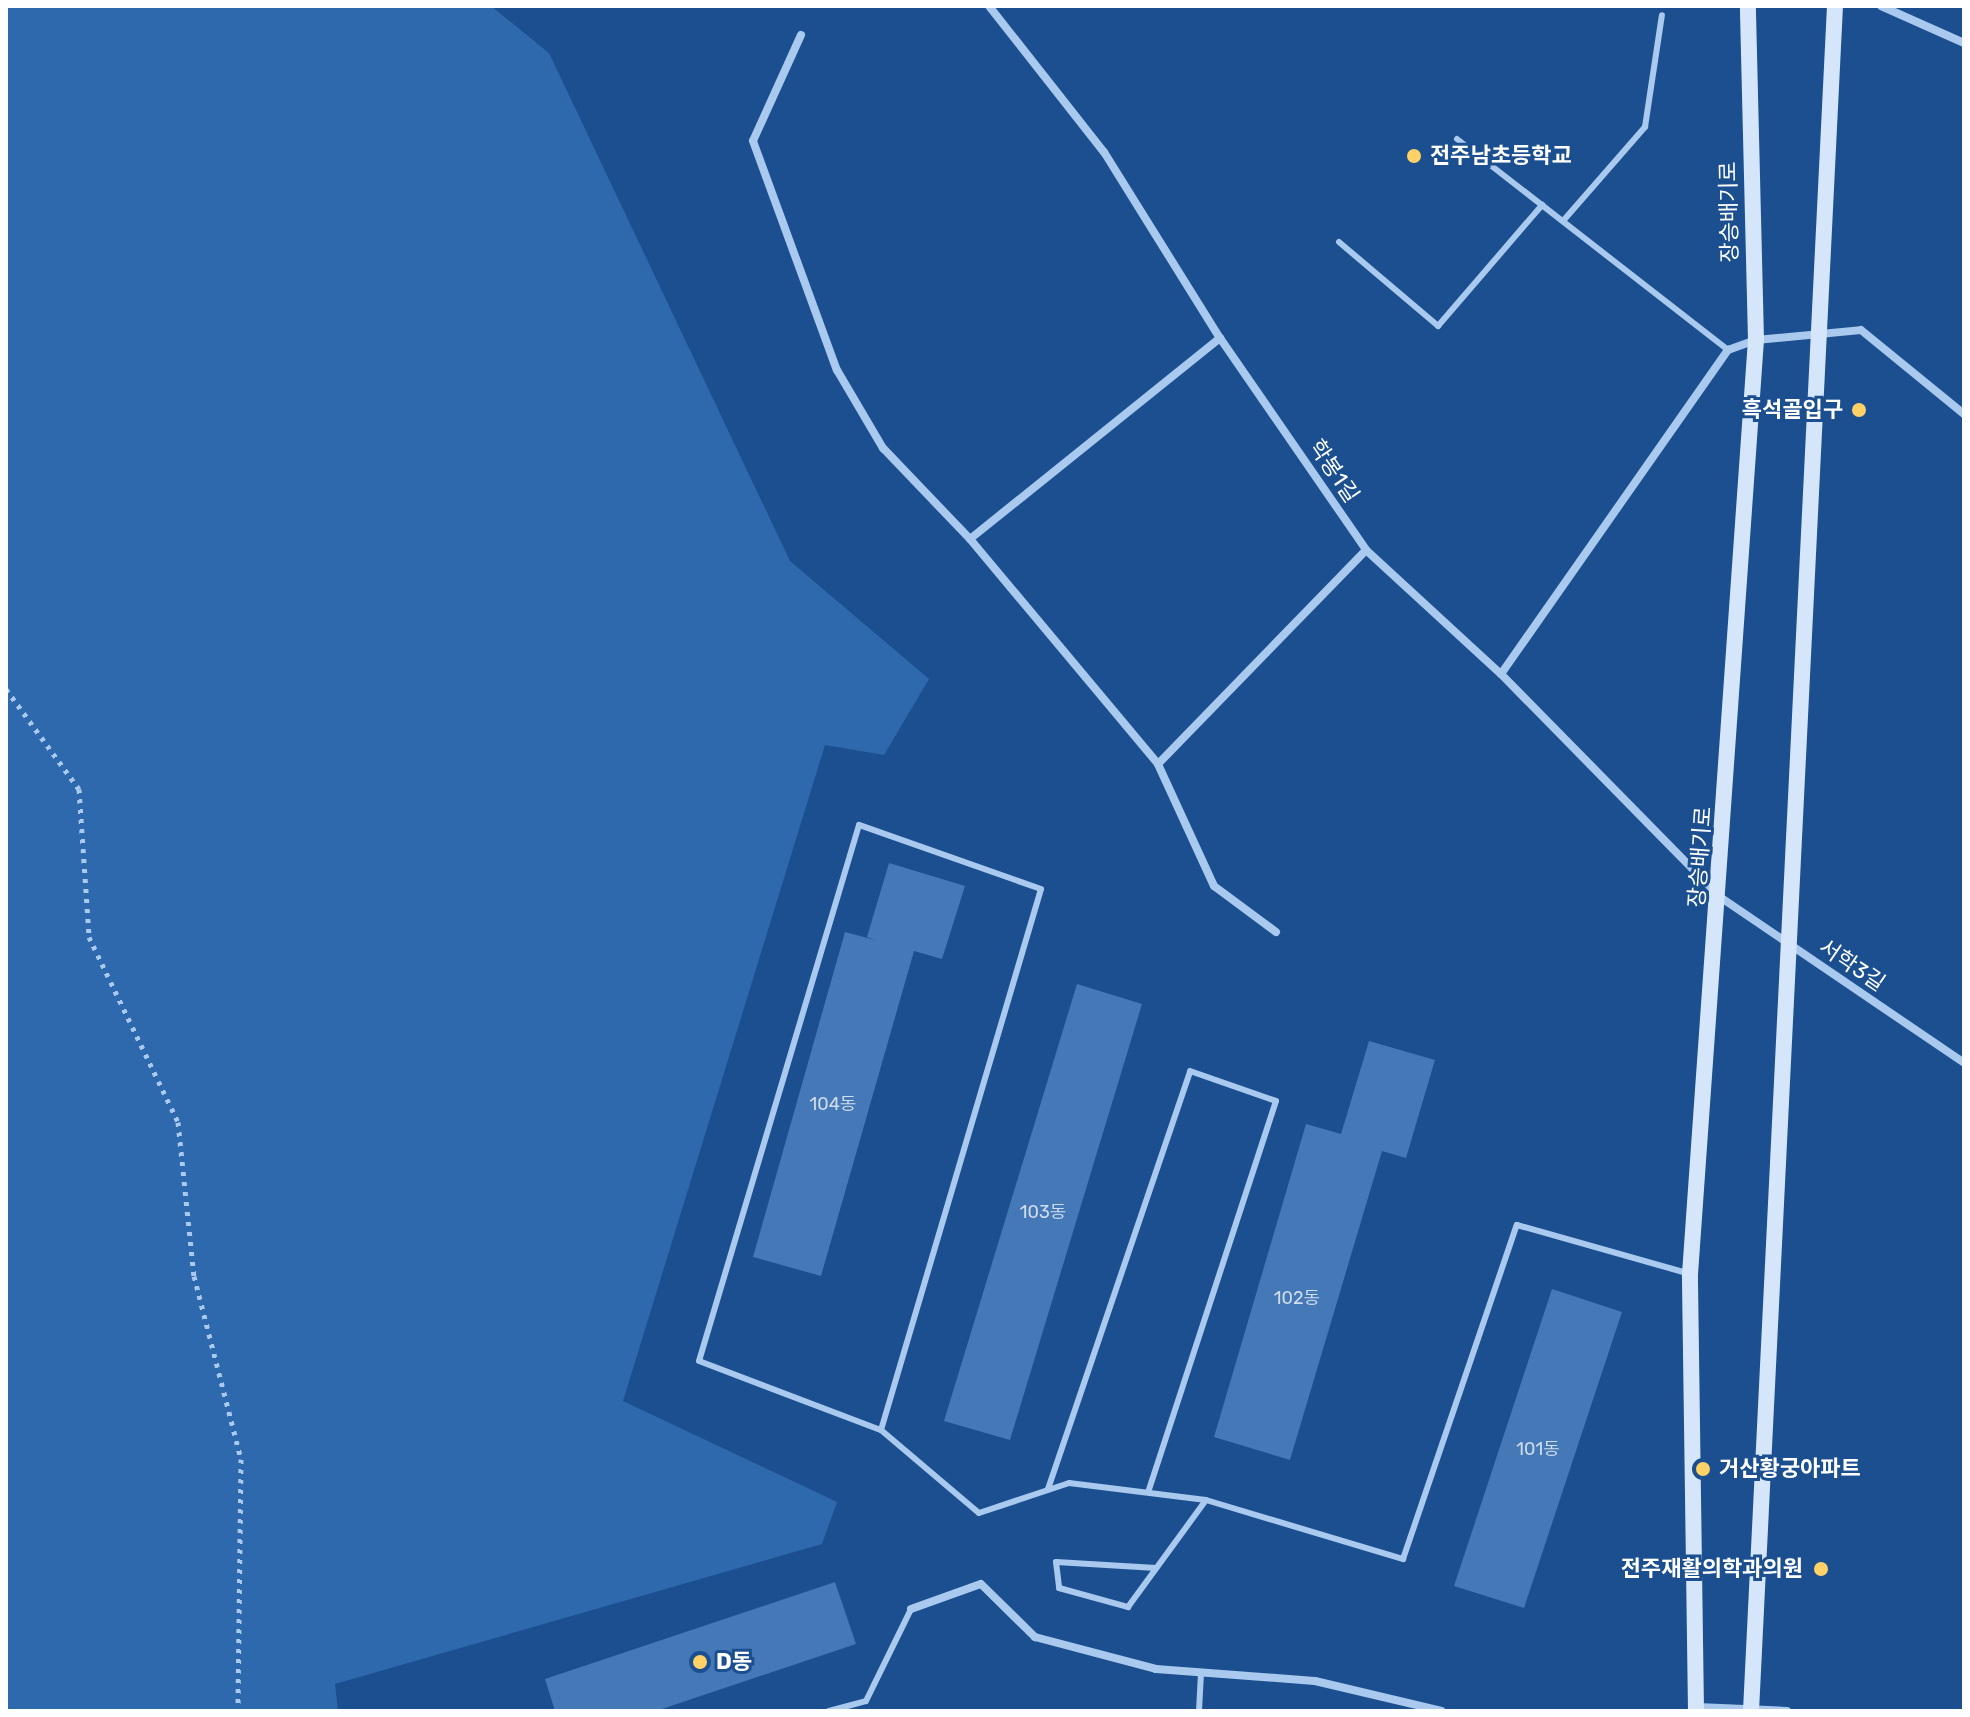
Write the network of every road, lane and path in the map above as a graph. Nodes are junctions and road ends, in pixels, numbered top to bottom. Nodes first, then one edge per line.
1 (989, 6) edge
2 (1748, 6) edge
3 (1835, 6) edge
4 (1881, 6) edge
5 (1662, 15) dead end
6 (801, 35) dead end
7 (1964, 43) edge
8 (1457, 139) dead end
9 (1542, 205) junction
10 (1563, 221) junction
11 (1339, 242) dead end
12 (1822, 333) junction
13 (1220, 338) junction
14 (1756, 340) junction
15 (1728, 350) junction
16 (1964, 414) edge
17 (970, 539) junction
18 (1366, 550) junction
19 (1501, 674) junction
20 (6, 689) edge
21 (1158, 764) junction
22 (1720, 897) junction
23 (1276, 932) dead end
24 (1793, 946) junction
25 (1964, 1063) edge
26 (1690, 1274) junction
27 (881, 1430) junction
28 (1048, 1490) junction
29 (1148, 1492) junction
30 (1206, 1500) junction
31 (1156, 1568) junction
32 (911, 1609) joint
33 (1201, 1673) junction
34 (1696, 1709) edge
35 (1751, 1710) edge
36 (238, 1711) edge
37 (829, 1711) edge
38 (1199, 1711) edge
39 (1442, 1711) edge
40 (1787, 1711) edge

1 - 13 street, 학봉1길
2 - 14 street, 장승배기로
3 - 12 street
4 - 7 street
5 - 10 lane
6 - 17 street
8 - 9 lane
9 - 10 lane
9 - 11 lane
10 - 15 lane
12 - 14 street
12 - 16 street
12 - 24 street
13 - 17 street
13 - 18 street, 학봉1길
14 - 15 street
14 - 22 street, 장승배기로
15 - 19 street
17 - 21 street
18 - 19 street, 학봉1길
18 - 21 street
19 - 22 street, 학봉1길
20 - 36 path
21 - 23 street
22 - 24 street, 서학3길
22 - 26 street, 장승배기로
24 - 25 street, 서학3길
24 - 35 street
26 - 30 lane
26 - 34 street, 장승배기로
27 - 27 lane
27 - 28 lane
28 - 29 lane
28 - 29 lane
29 - 30 lane
30 - 31 lane
31 - 31 lane
32 - 33 street
32 - 37 lane
33 - 38 lane
33 - 39 street
34 - 35 street
35 - 40 street

